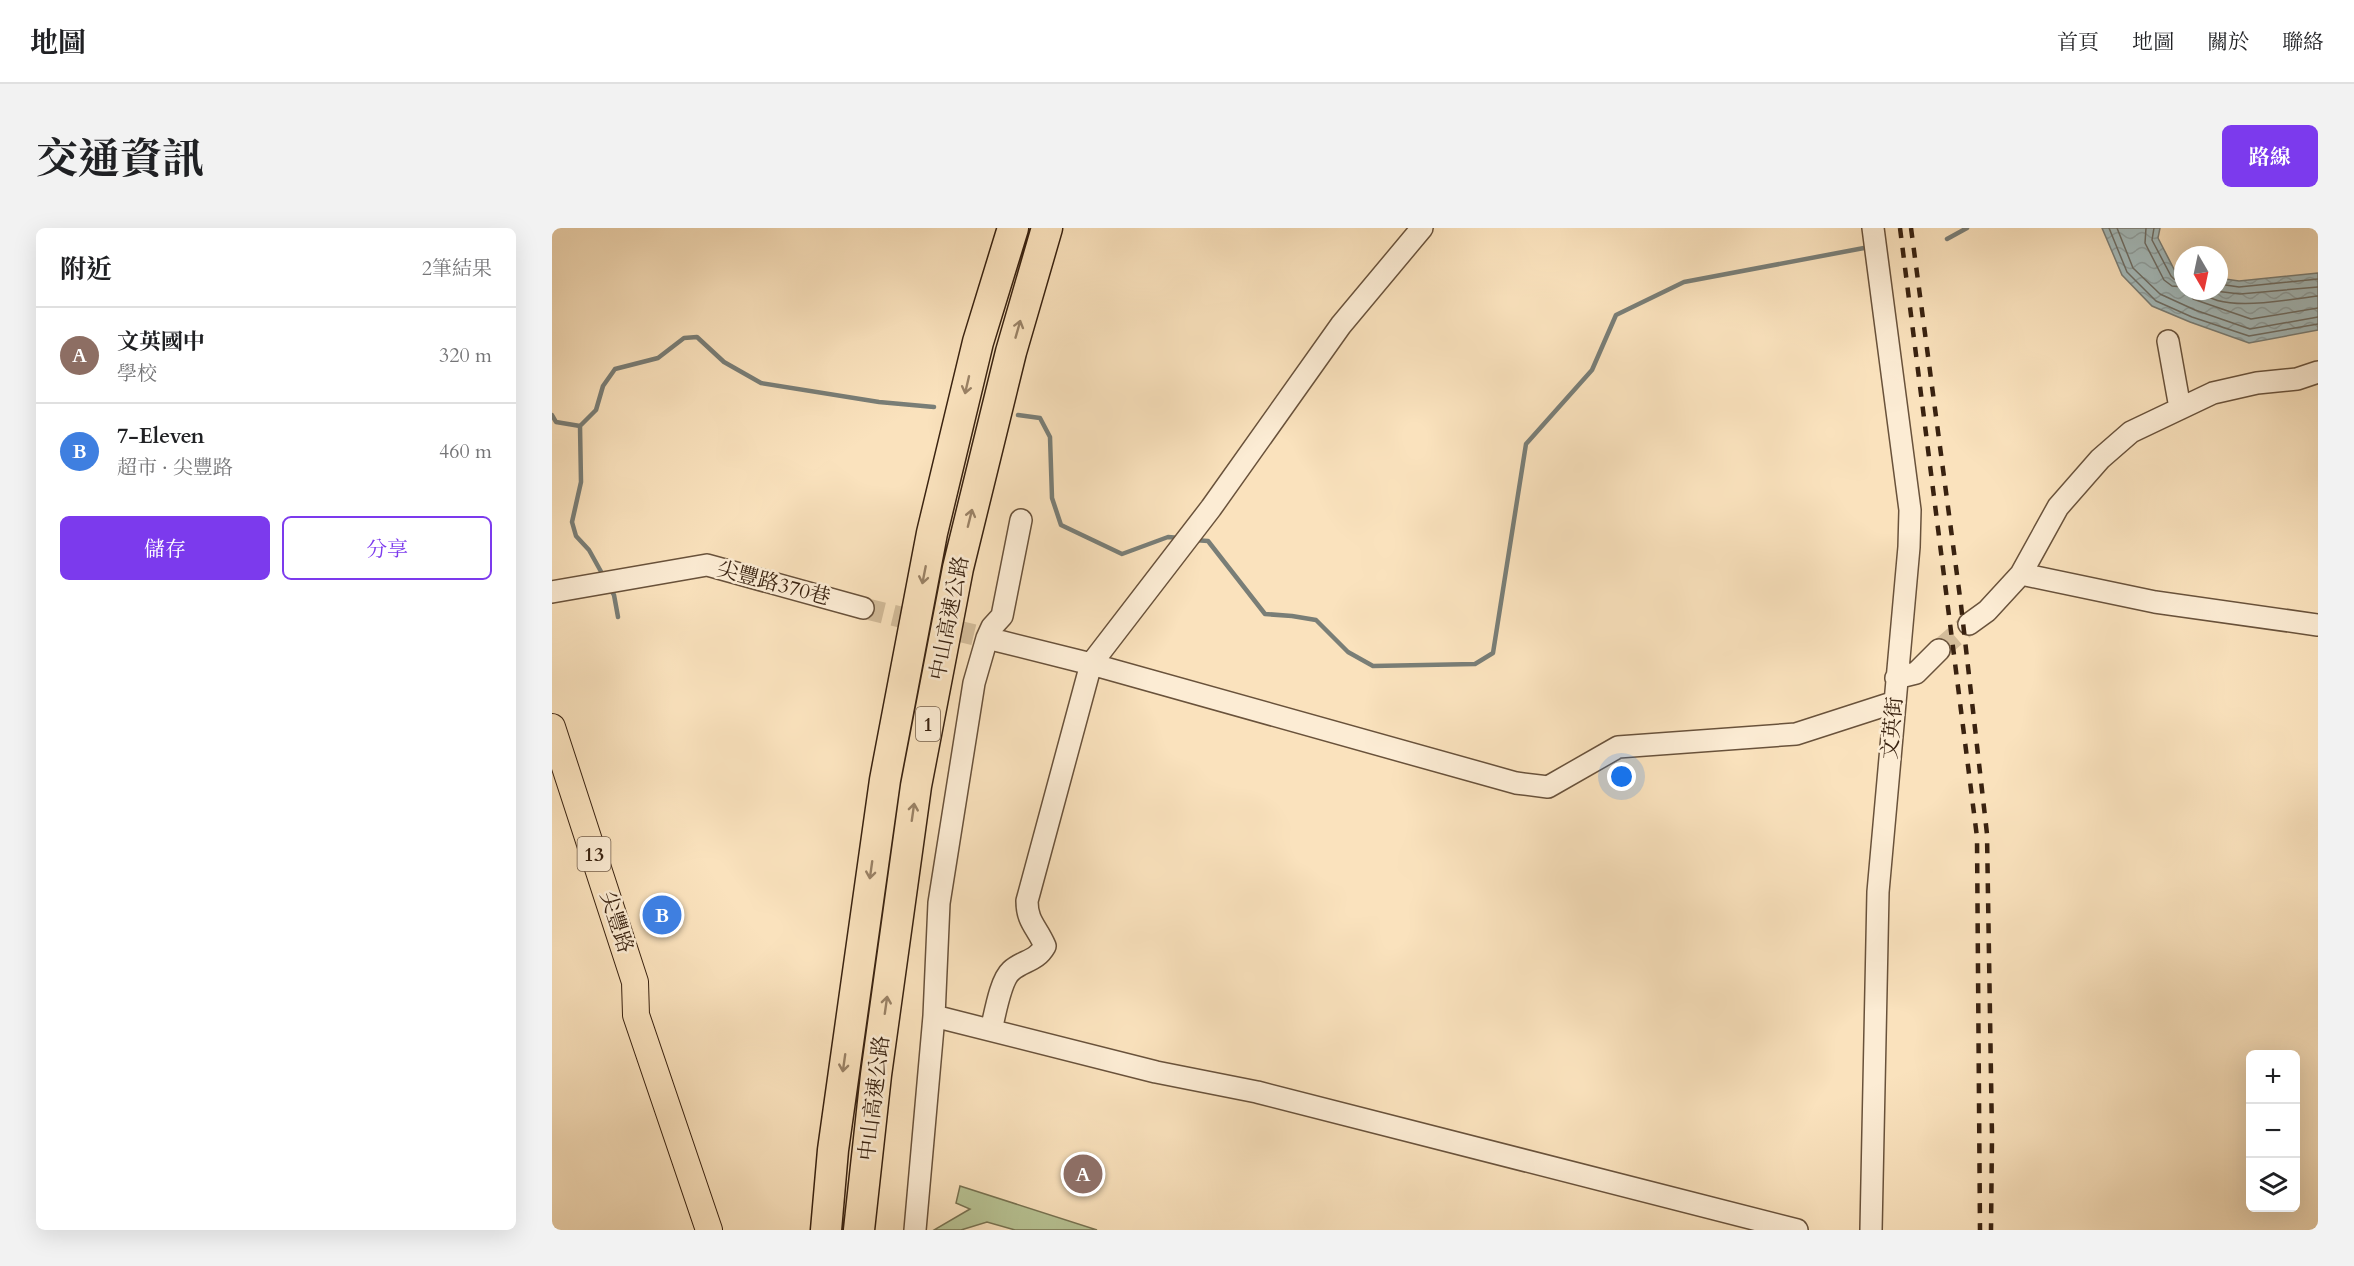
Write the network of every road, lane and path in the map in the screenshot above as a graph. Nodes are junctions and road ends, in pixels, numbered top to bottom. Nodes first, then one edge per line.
1 (1013, 228) edge
2 (1047, 228) edge
3 (1422, 228) edge
4 (1873, 228) edge
5 (2168, 341) dead end
6 (2318, 372) edge
7 (2180, 408) junction
8 (1021, 520) dead end
9 (2021, 574) junction
10 (552, 592) edge
11 (863, 608) tunnel mouth
12 (1970, 624) tunnel mouth
13 (2318, 625) edge
14 (987, 638) junction
15 (1939, 650) tunnel mouth
16 (1091, 664) junction
17 (1896, 678) junction
18 (1895, 702) junction
19 (552, 727) edge
20 (635, 982) junction
21 (933, 1016) junction
22 (991, 1030) junction
23 (709, 1230) edge
24 (728, 1230) edge
25 (826, 1230) edge
26 (859, 1230) edge
27 (915, 1230) edge
28 (1797, 1230) edge
29 (1871, 1230) edge

1 -> 25 highway, 中山高速公路 / 1
26 -> 2 highway, 中山高速公路 / 1
3 - 16 street
4 - 17 street, 文英街
5 - 7 street
6 - 7 street
7 - 9 street
8 - 14 street
9 - 12 street
9 - 13 street
10 - 11 street, 尖豐路370巷
14 - 16 street
14 - 21 street
15 - 17 street
16 - 18 street
16 - 22 street
17 - 18 street, 文英街
18 - 29 street, 文英街
19 - 20 main road, 尖豐路 / 13
20 - 23 main road, 尖豐路
20 - 24 main road, 尖豐路 / 13
21 - 22 street
21 - 27 street
22 - 28 street

